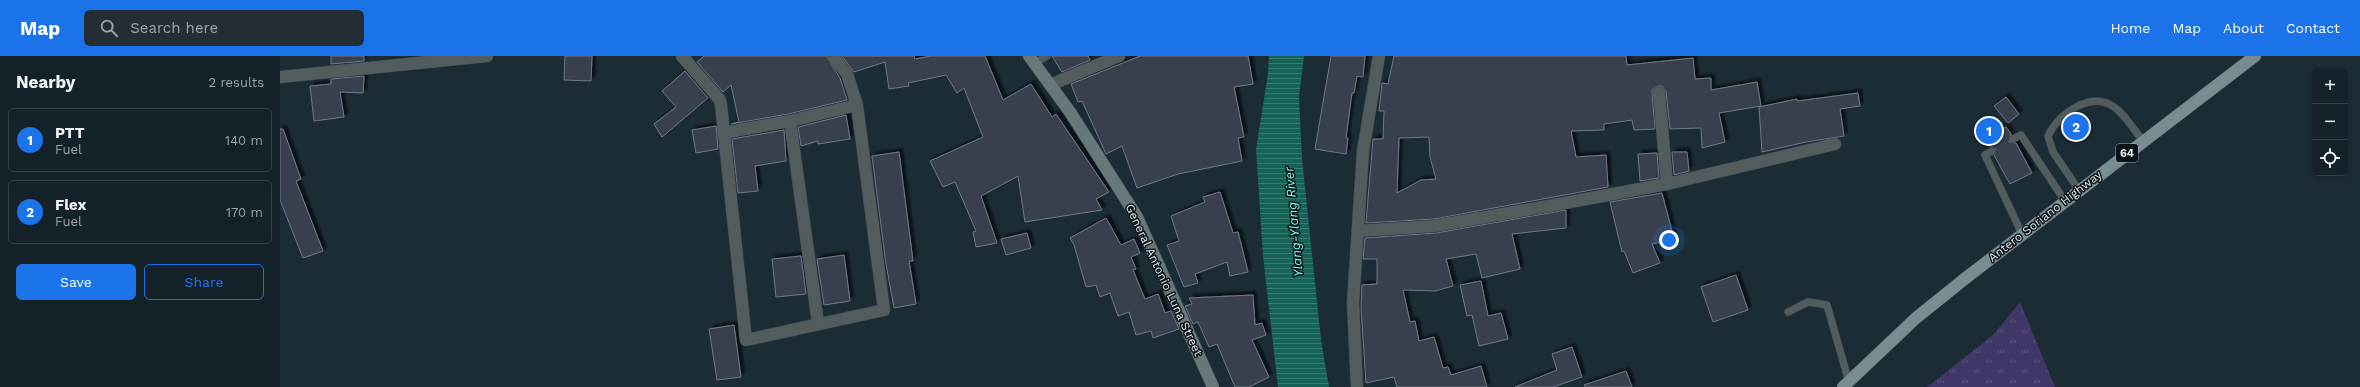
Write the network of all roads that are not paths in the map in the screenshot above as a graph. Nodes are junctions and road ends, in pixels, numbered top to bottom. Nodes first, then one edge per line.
1 (487, 56) edge
2 (682, 56) edge
3 (833, 56) edge
4 (1047, 56) edge
5 (1119, 56) edge
6 (1379, 56) edge
7 (2255, 56) edge
8 (1032, 59) edge
9 (280, 77) edge
10 (1050, 86) junction
11 (1659, 93) dead end
12 (857, 105) junction
13 (790, 121) junction
14 (723, 133) junction
15 (2013, 139) dead end
16 (2143, 141) junction
17 (1835, 144) dead end
18 (1992, 151) dead end
19 (1668, 184) junction
20 (2079, 190) junction
21 (2065, 201) junction
22 (1358, 231) junction
23 (2022, 234) junction
24 (1788, 312) dead end
25 (818, 323) junction
26 (1846, 384) edge
27 (1214, 387) edge
28 (1357, 387) edge

1 - 9 street
2 - 14 street
3 - 12 street
4 - 8 lane
5 - 10 street
6 - 22 street
7 - 16 main road, Antero Soriano Highway / 64
8 - 10 main road, General Antonio Luna Street
10 - 27 main road, General Antonio Luna Street
11 - 19 street
12 - 13 street
12 - 25 street
13 - 14 street
13 - 25 street
14 - 25 street
15 - 21 lane
16 - 20 main road, Antero Soriano Highway / 64
16 - 20 lane
17 - 19 street
18 - 23 lane
19 - 22 street
20 - 21 main road, Antero Soriano Highway / 64
21 - 23 main road, Antero Soriano Highway / 64
22 - 28 street
23 - 26 main road, Antero Soriano Highway / 64
24 - 26 lane

